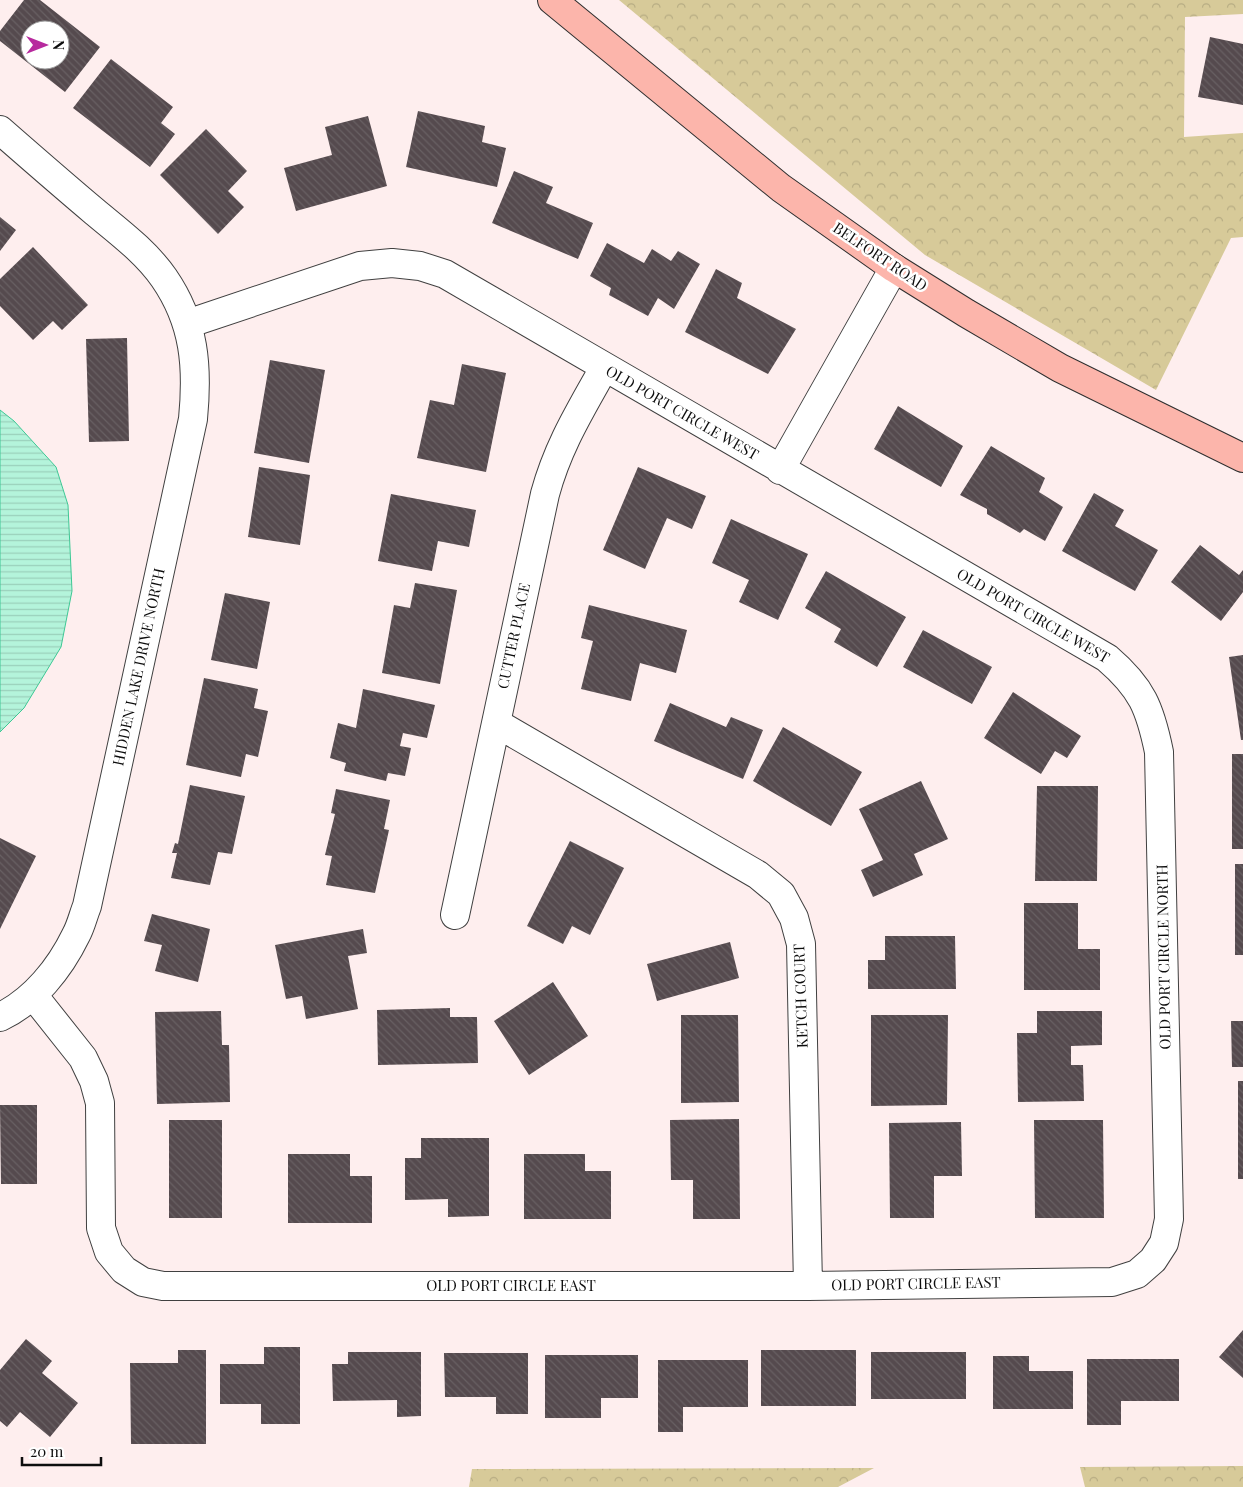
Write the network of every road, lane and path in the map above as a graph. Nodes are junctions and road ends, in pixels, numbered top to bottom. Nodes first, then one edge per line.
1 (552, 0) edge
2 (0, 130) edge
3 (894, 268) junction
4 (187, 324) junction
5 (604, 368) junction
6 (1243, 458) edge
7 (780, 470) junction
8 (1143, 698) joint
9 (496, 723) junction
10 (455, 915) dead end
11 (33, 995) junction
12 (0, 1016) edge
13 (1169, 1220) joint
14 (808, 1286) junction

1 - 3 street, BELFORT ROAD
2 - 4 street, HIDDEN LAKE DRIVE NORTH
3 - 6 street, BELFORT ROAD
3 - 7 street
4 - 5 street, OLD PORT CIRCLE WEST
4 - 11 street, HIDDEN LAKE DRIVE NORTH
5 - 7 street, OLD PORT CIRCLE WEST
5 - 9 street, CUTTER PLACE
7 - 8 street, OLD PORT CIRCLE WEST
8 - 13 street, OLD PORT CIRCLE NORTH
9 - 10 street, CUTTER PLACE
9 - 14 street, KETCH COURT
11 - 12 street, HIDDEN LAKE DRIVE NORTH
11 - 14 street, OLD PORT CIRCLE EAST
13 - 14 street, OLD PORT CIRCLE EAST

